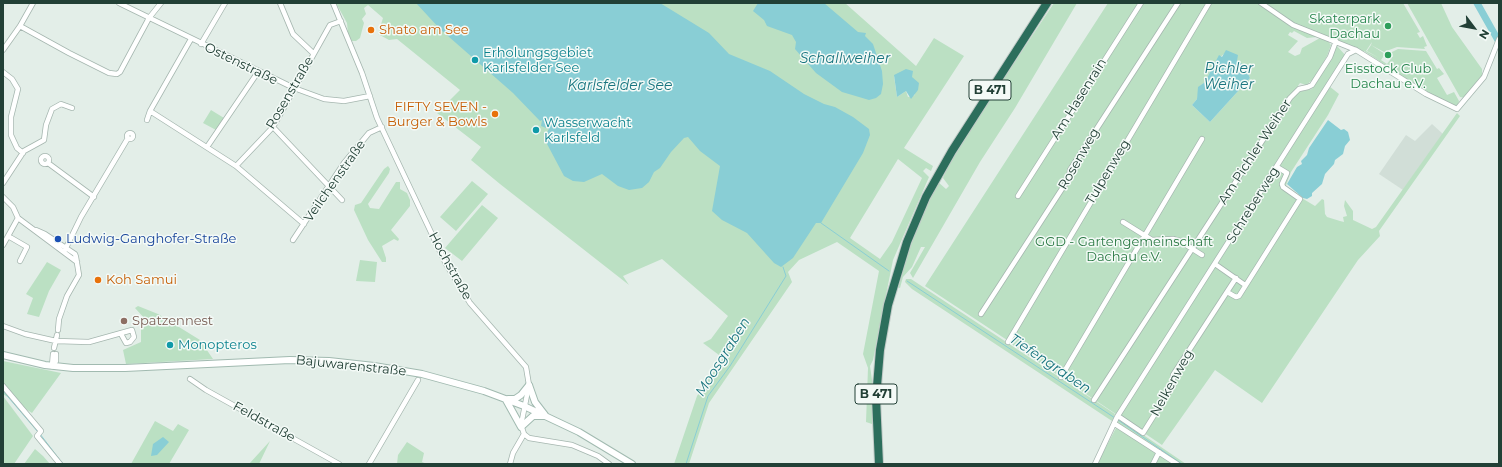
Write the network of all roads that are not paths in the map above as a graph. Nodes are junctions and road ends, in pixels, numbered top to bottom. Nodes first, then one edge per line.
1 (33, 3) edge
2 (119, 3) edge
3 (162, 3) edge
4 (225, 3) edge
5 (280, 3) edge
6 (333, 3) edge
7 (1047, 3) edge
8 (1141, 3) edge
9 (1178, 3) edge
10 (1209, 3) edge
11 (1261, 3) edge
12 (149, 18) junction
13 (341, 21) junction
14 (20, 26) junction
15 (192, 39) junction
16 (1498, 41) edge
17 (1336, 42) junction
18 (201, 44) junction
19 (3, 50) edge
20 (1356, 50) junction
21 (313, 53) junction
22 (3, 72) edge
23 (258, 72) junction
24 (294, 88) junction
25 (370, 96) junction
26 (72, 108) dead end
27 (150, 111) junction
28 (147, 120) dead end
29 (273, 127) junction
30 (382, 127) junction
31 (128, 138) dead end
32 (1202, 139) dead end
33 (207, 147) junction
34 (23, 152) junction
35 (48, 163) dead end
36 (236, 166) junction
37 (1277, 167) junction
38 (3, 183) edge
39 (329, 187) junction
40 (1018, 196) dead end
41 (3, 197) edge
42 (94, 197) junction
43 (342, 200) dead end
44 (18, 218) junction
45 (1123, 222) dead end
46 (304, 224) junction
47 (8, 236) junction
48 (1145, 236) junction
49 (293, 240) dead end
50 (3, 245) edge
51 (1192, 249) junction
52 (65, 250) junction
53 (1202, 255) dead end
54 (20, 261) dead end
55 (1215, 264) junction
56 (1236, 278) junction
57 (1245, 285) junction
58 (1227, 292) junction
59 (981, 314) dead end
60 (3, 326) edge
61 (58, 330) dead end
62 (121, 334) dead end
63 (56, 338) junction
64 (1008, 342) dead end
65 (55, 348) dead end
66 (55, 354) dead end
67 (3, 355) edge
68 (52, 366) junction
69 (1060, 377) dead end
70 (190, 379) dead end
71 (418, 380) dead end
72 (529, 385) junction
73 (3, 386) edge
74 (505, 399) junction
75 (1094, 400) dead end
76 (524, 406) junction
77 (550, 418) junction
78 (1116, 419) junction
79 (521, 426) junction
80 (524, 434) junction
81 (1159, 452) junction
82 (60, 464) edge
83 (339, 464) edge
84 (369, 464) edge
85 (510, 464) edge
86 (609, 464) edge
87 (632, 464) edge
88 (879, 464) edge
89 (1095, 464) edge
90 (1153, 464) edge
91 (1176, 464) edge

1 - 14 street
2 - 12 street, Ostenstraße
3 - 12 street
4 - 18 street
5 - 21 street
6 - 13 street, Hochstraße
7 - 88 highway, B 471
8 - 40 street, Am Hasenrain
9 - 59 street, Rosenweg
10 - 64 street, Tulpenweg
11 - 17 street
12 - 14 street
12 - 15 street, Ostenstraße
13 - 21 street, Rosenstraße
13 - 25 street, Hochstraße
14 - 19 street
15 - 18 street, Ostenstraße
15 - 27 street
16 - 20 street
17 - 20 street
17 - 51 street, Am Pichler Weiher
18 - 23 street, Ostenstraße
20 - 37 street, Schreberweg
21 - 24 street, Rosenstraße
22 - 34 street
23 - 24 street, Ostenstraße
23 - 33 street
24 - 25 street, Ostenstraße
24 - 29 street, Rosenstraße
25 - 30 street, Hochstraße
26 - 34 street
27 - 28 street
27 - 33 street
29 - 36 street, Rosenstraße
29 - 39 street
30 - 39 street, Veilchenstraße
30 - 72 street, Hochstraße
31 - 42 street
32 - 48 street
33 - 36 street
34 - 38 street
35 - 42 street
36 - 46 street
37 - 55 street, Schreberweg
37 - 57 street
39 - 43 street
39 - 46 street, Veilchenstraße
41 - 44 street
42 - 52 street
44 - 47 street
44 - 52 street
45 - 48 street
46 - 49 street, Veilchenstraße
47 - 50 street
47 - 54 street
48 - 51 street
48 - 69 street
51 - 53 street
51 - 75 street, Am Pichler Weiher
52 - 61 street
55 - 56 street
55 - 78 street, Schreberweg
56 - 57 street
56 - 58 street, Nelkenweg
57 - 58 street
58 - 78 street, Nelkenweg
60 - 63 street
62 - 63 street
63 - 65 street
66 - 68 street
67 - 68 main road, Bajuwarenstraße
68 - 74 main road, Bajuwarenstraße
70 - 83 street, Feldstraße
71 - 84 street
72 - 74 main road
72 - 76 street, Hochstraße
72 - 77 main road
73 - 82 street
74 - 76 main road, Bajuwarenstraße
74 - 79 main road
76 - 77 main road, Bajuwarenstraße
76 - 79 street, Hochstraße
77 - 79 main road
77 - 87 main road, Bajuwarenstraße
78 - 81 street
78 - 89 street, Schreberweg
79 - 80 street, Hochstraße
80 - 85 street
80 - 86 street
81 - 90 street
81 - 91 street

